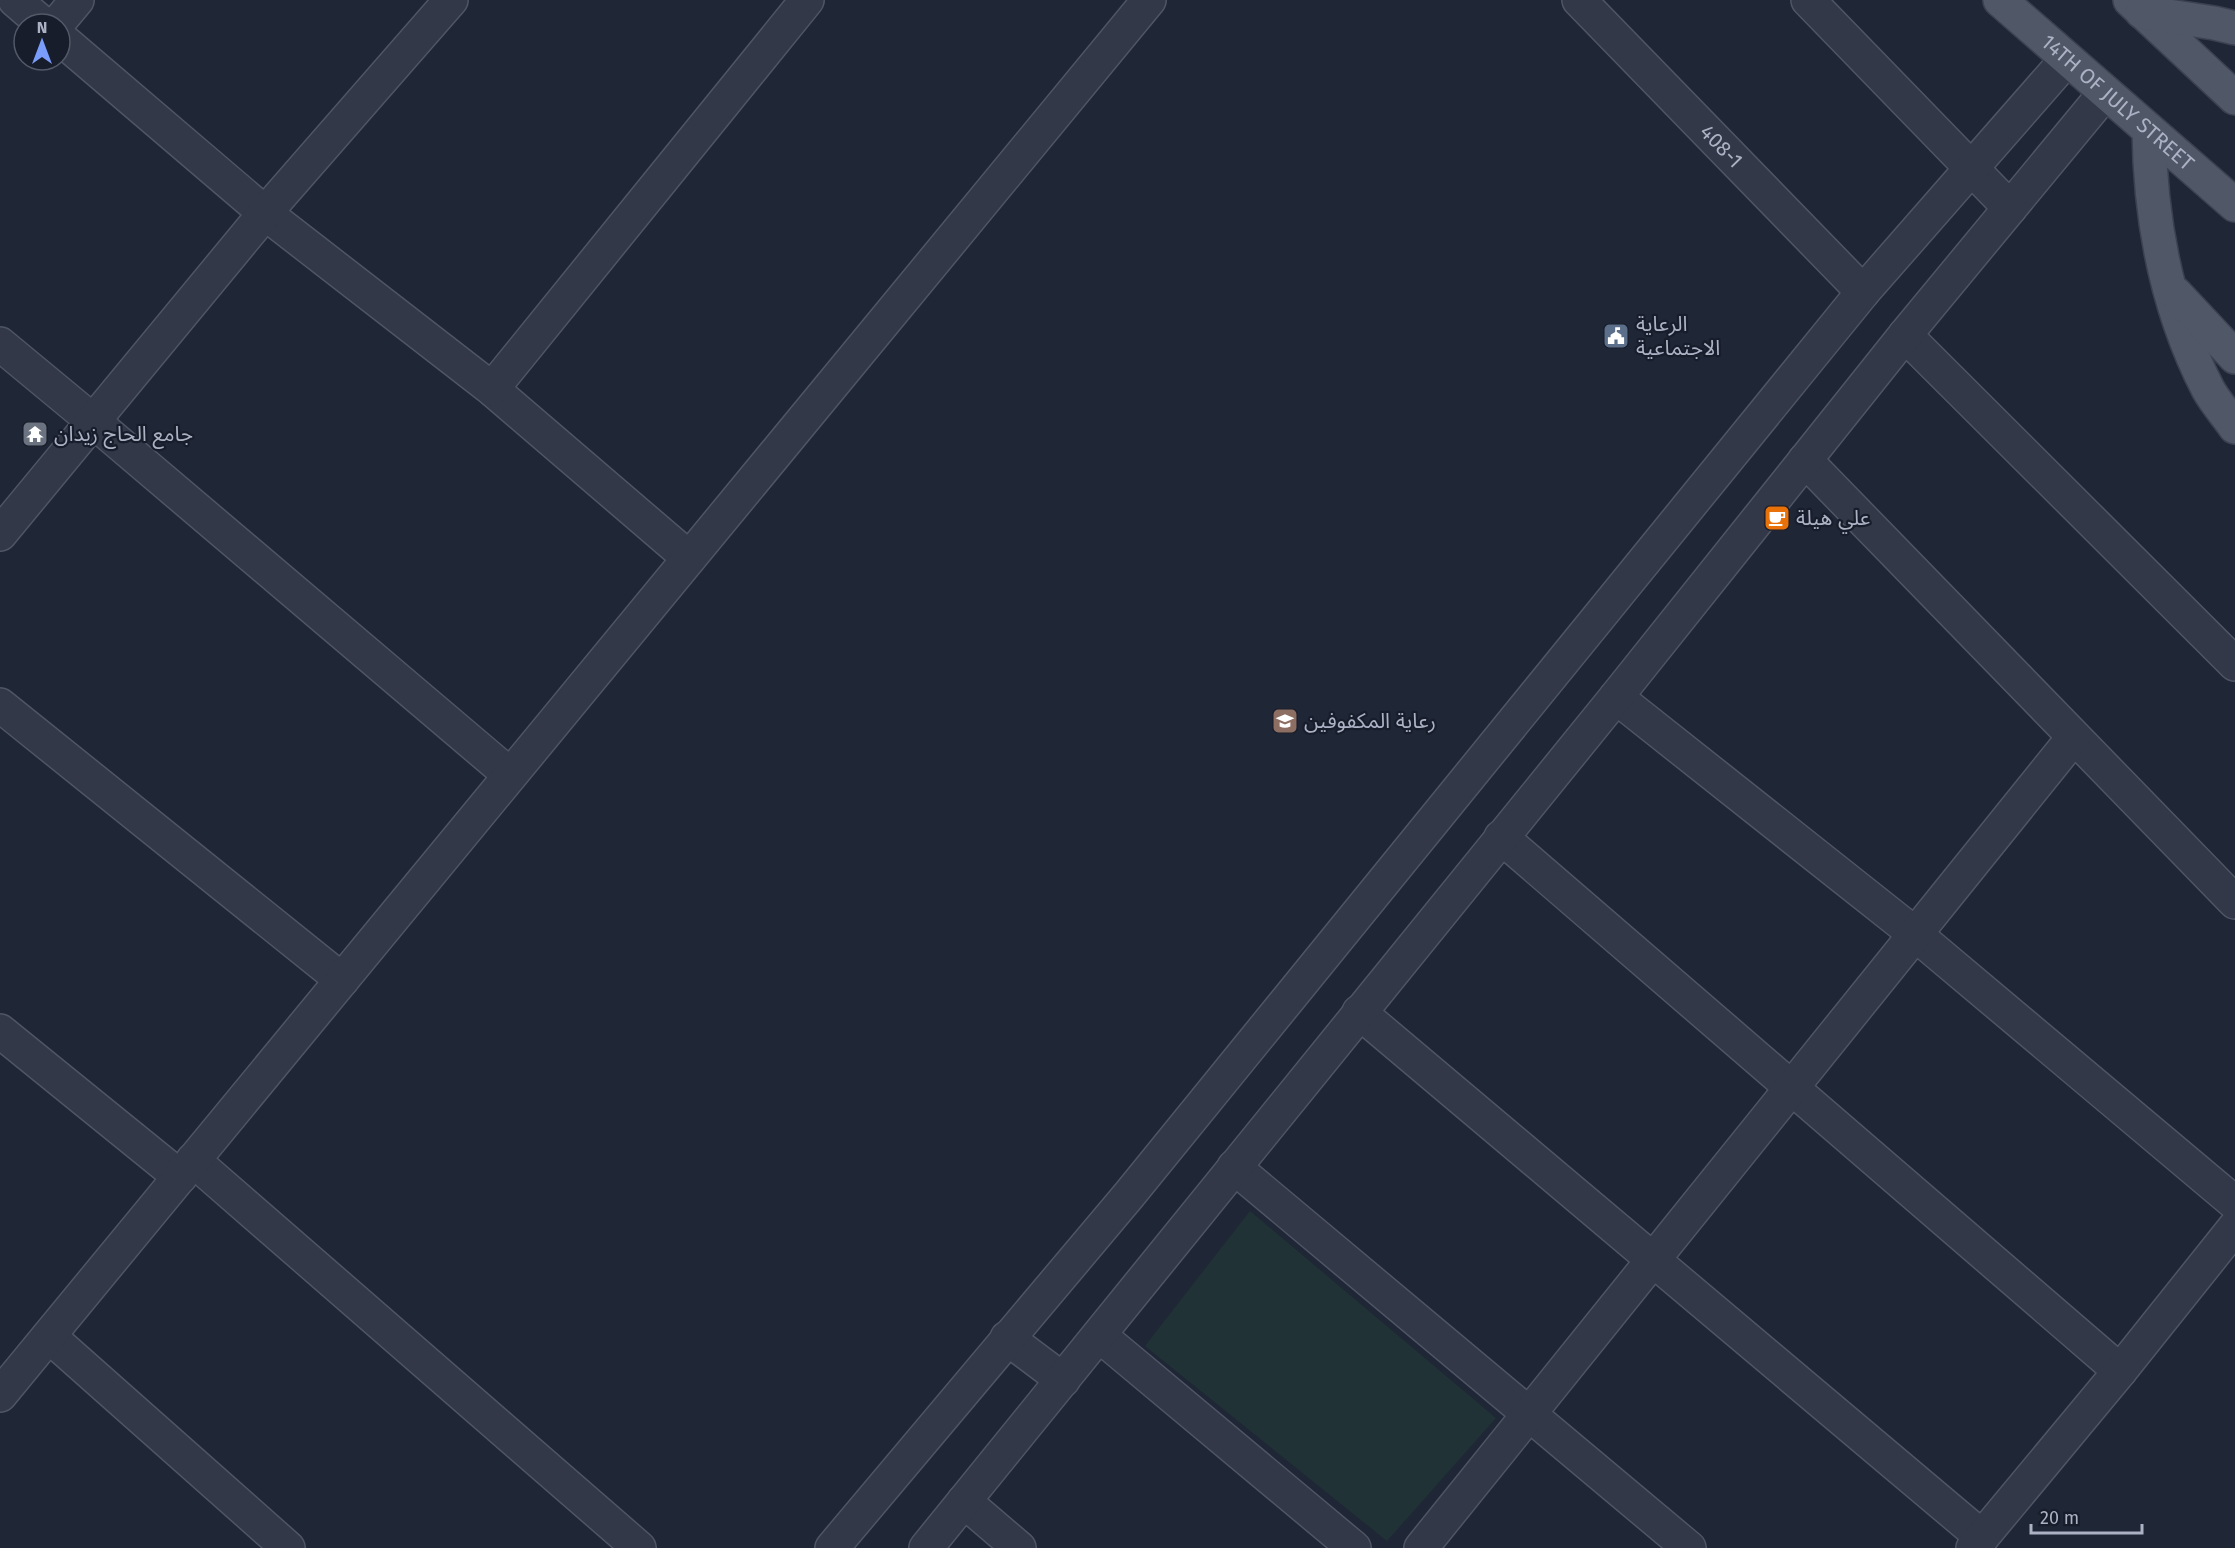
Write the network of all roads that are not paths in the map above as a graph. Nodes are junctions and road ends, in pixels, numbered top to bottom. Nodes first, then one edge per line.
1 (15, 0) edge
2 (77, 0) edge
3 (451, 0) edge
4 (807, 0) edge
5 (1149, 0) edge
6 (1579, 0) edge
7 (1808, 0) edge
8 (2000, 0) edge
9 (2136, 6) edge
10 (30, 12) edge
11 (67, 12) edge
12 (2235, 28) edge
13 (72, 48) edge
14 (2067, 59) junction
15 (2105, 93) junction
16 (2235, 98) edge
17 (2149, 130) junction
18 (1972, 167) junction
19 (2235, 205) edge
20 (2010, 208) junction
21 (265, 213) junction
22 (2169, 286) junction
23 (1863, 292) junction
24 (1905, 335) junction
25 (0, 344) edge
26 (2235, 357) edge
27 (492, 389) junction
28 (93, 421) junction
29 (2235, 427) edge
30 (1805, 460) junction
31 (0, 534) edge
32 (689, 558) junction
33 (2235, 664) edge
34 (1616, 697) junction
35 (0, 705) edge
36 (2074, 737) junction
37 (510, 775) junction
38 (1501, 837) junction
39 (2235, 902) edge
40 (1915, 934) junction
41 (342, 980) junction
42 (1359, 1012) junction
43 (0, 1031) edge
44 (1790, 1089) junction
45 (1234, 1167) junction
46 (187, 1168) junction
47 (2235, 1203) edge
48 (2235, 1227) edge
49 (1653, 1260) junction
50 (1099, 1335) junction
51 (49, 1336) junction
52 (1007, 1338) junction
53 (2120, 1371) junction
54 (1063, 1380) junction
55 (0, 1395) edge
56 (1529, 1414) junction
57 (964, 1502) junction
58 (1978, 1543) edge
59 (288, 1548) edge
60 (639, 1548) edge
61 (832, 1548) edge
62 (926, 1548) edge
63 (1019, 1548) edge
64 (1354, 1548) edge
65 (1421, 1548) edge
66 (1689, 1548) edge

1 - 10 street
2 - 11 street
3 - 21 street
4 - 27 street
5 - 32 street
6 - 23 street, 408-1
7 - 18 street
8 - 14 main road, 14TH OF JULY STREET
9 - 12 main road
9 - 16 main road
13 - 21 street
14 - 15 main road, 14TH OF JULY STREET
14 - 18 street
15 - 17 main road, 14TH OF JULY STREET
15 - 20 street
17 - 19 main road, 14TH OF JULY STREET
17 - 22 main road
18 - 20 street
18 - 23 street
20 - 24 street
21 - 27 street
21 - 28 street
22 - 26 main road
22 - 29 main road
23 - 52 street
24 - 30 street
24 - 33 street
25 - 28 street
27 - 32 street
28 - 31 street
28 - 37 street
30 - 34 street
30 - 36 street
32 - 37 street
34 - 38 street
34 - 40 street
35 - 41 street
36 - 39 street
36 - 40 street
37 - 41 street
38 - 42 street
38 - 44 street
40 - 44 street
40 - 47 street
41 - 46 street
42 - 45 street
42 - 49 street
43 - 46 street
44 - 49 street
44 - 53 street
45 - 50 street
45 - 56 street
46 - 51 street
46 - 60 street
48 - 53 street
49 - 56 street
49 - 58 street
50 - 54 street
50 - 64 street
51 - 55 street
51 - 59 street
52 - 54 street
52 - 61 street
53 - 58 street
54 - 57 street
56 - 65 street
56 - 66 street
57 - 62 street
57 - 63 street

